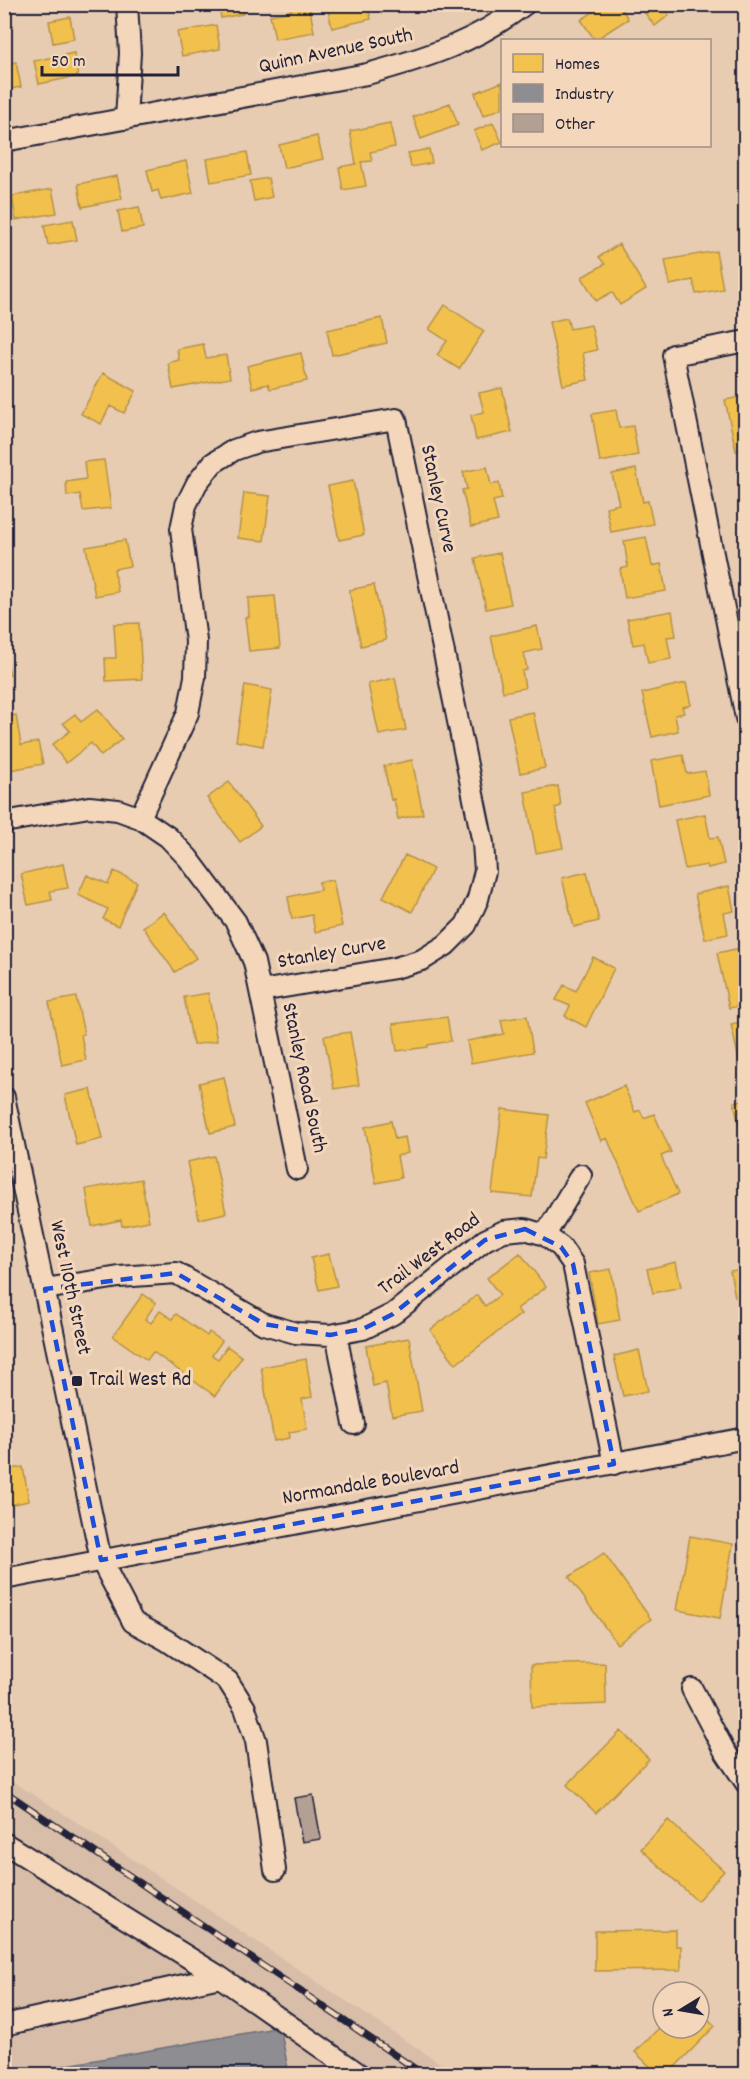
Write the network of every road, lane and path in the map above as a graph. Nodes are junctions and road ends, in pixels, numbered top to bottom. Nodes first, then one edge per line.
1 (128, 4) edge
2 (525, 4) edge
3 (126, 119) junction
4 (4, 141) edge
5 (746, 341) edge
6 (746, 718) edge
7 (140, 818) junction
8 (4, 822) edge
9 (261, 991) junction
10 (4, 1096) edge
11 (297, 1169) dead end
12 (581, 1175) dead end
13 (545, 1235) junction
14 (45, 1289) junction
15 (336, 1334) junction
16 (354, 1424) dead end
17 (746, 1438) edge
18 (614, 1464) junction
19 (101, 1560) junction
20 (4, 1579) edge
21 (692, 1689) dead end
22 (746, 1783) edge
23 (4, 1844) edge
24 (275, 1870) dead end
25 (220, 1977) junction
26 (4, 2025) edge
27 (359, 2074) edge

1 - 3 street
2 - 3 street, Quinn Avenue South
3 - 4 street, Quinn Avenue South
5 - 6 street
7 - 8 street, Stanley Road South
7 - 9 street, Stanley Road South
7 - 9 street, Stanley Curve
9 - 11 street, Stanley Road South
10 - 14 street, West 110th Street
12 - 13 street
13 - 15 street, Trail West Road
13 - 18 street
14 - 15 street, Trail West Road
14 - 19 street, West 110th Street
15 - 16 street
17 - 18 street, Normandale Boulevard
18 - 19 street, Normandale Boulevard
19 - 20 street, Normandale Boulevard
19 - 24 street, West 110th Street
21 - 22 street
23 - 25 street
25 - 26 street
25 - 27 street

